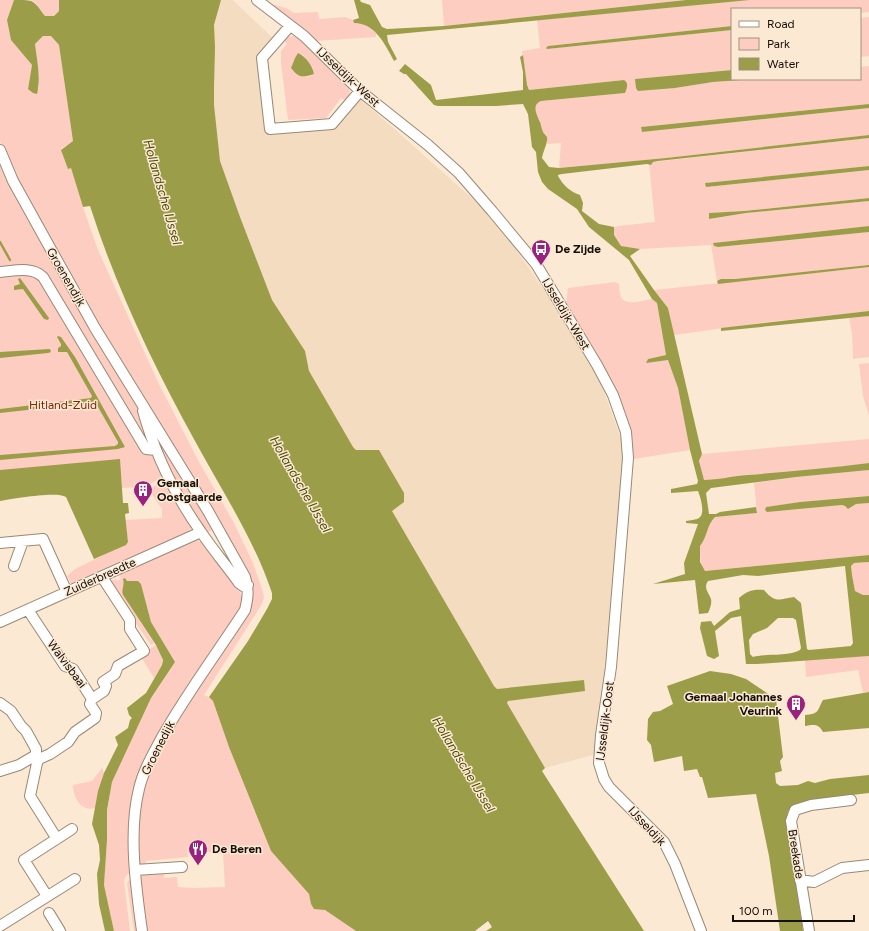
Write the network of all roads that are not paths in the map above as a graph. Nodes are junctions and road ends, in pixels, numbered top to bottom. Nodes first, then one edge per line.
1 (257, 0) edge
2 (290, 26) junction
3 (360, 91) junction
4 (0, 150) edge
5 (0, 272) edge
6 (140, 400) junction
7 (156, 450) junction
8 (201, 532) junction
9 (23, 541) junction
10 (0, 543) edge
11 (14, 566) dead end
12 (102, 577) junction
13 (248, 585) junction
14 (67, 592) junction
15 (28, 610) junction
16 (0, 622) edge
17 (611, 670) joint
18 (92, 698) junction
19 (0, 703) edge
20 (38, 757) junction
21 (0, 771) edge
22 (601, 772) joint
23 (851, 800) dead end
24 (72, 830) dead end
25 (57, 839) junction
26 (869, 865) edge
27 (182, 867) dead end
28 (135, 870) junction
29 (75, 879) dead end
30 (800, 880) junction
31 (47, 896) junction
32 (49, 913) dead end
33 (0, 926) edge
34 (60, 931) edge
35 (142, 931) edge
36 (701, 931) edge
37 (808, 931) edge

1 - 2 street, IJsseldijk-West
2 - 3 street, IJsseldijk-West
2 - 3 street
3 - 17 street, IJsseldijk-West
4 - 6 street, Groenendijk
5 - 7 street, Groenendijk
6 - 7 street
6 - 13 street
7 - 8 street
8 - 12 street, Zuiderbreedte
8 - 13 street
9 - 10 street
9 - 11 street
9 - 14 street
12 - 14 street, Zuiderbreedte
12 - 18 street
13 - 28 street, Groenedijk
14 - 15 street, Zuiderbreedte
15 - 16 street, Zuiderbreedte
15 - 18 street, Walvisbaai
17 - 22 street, IJsseldijk-Oost
18 - 20 street
19 - 20 street
20 - 21 street
20 - 25 street
22 - 36 street, IJsseldijk
23 - 30 street, Breekade
24 - 25 street
25 - 31 street
26 - 30 street
27 - 28 street
28 - 35 street, Groenedijk
29 - 31 street
30 - 37 street, Breekade
31 - 33 street
32 - 34 street

